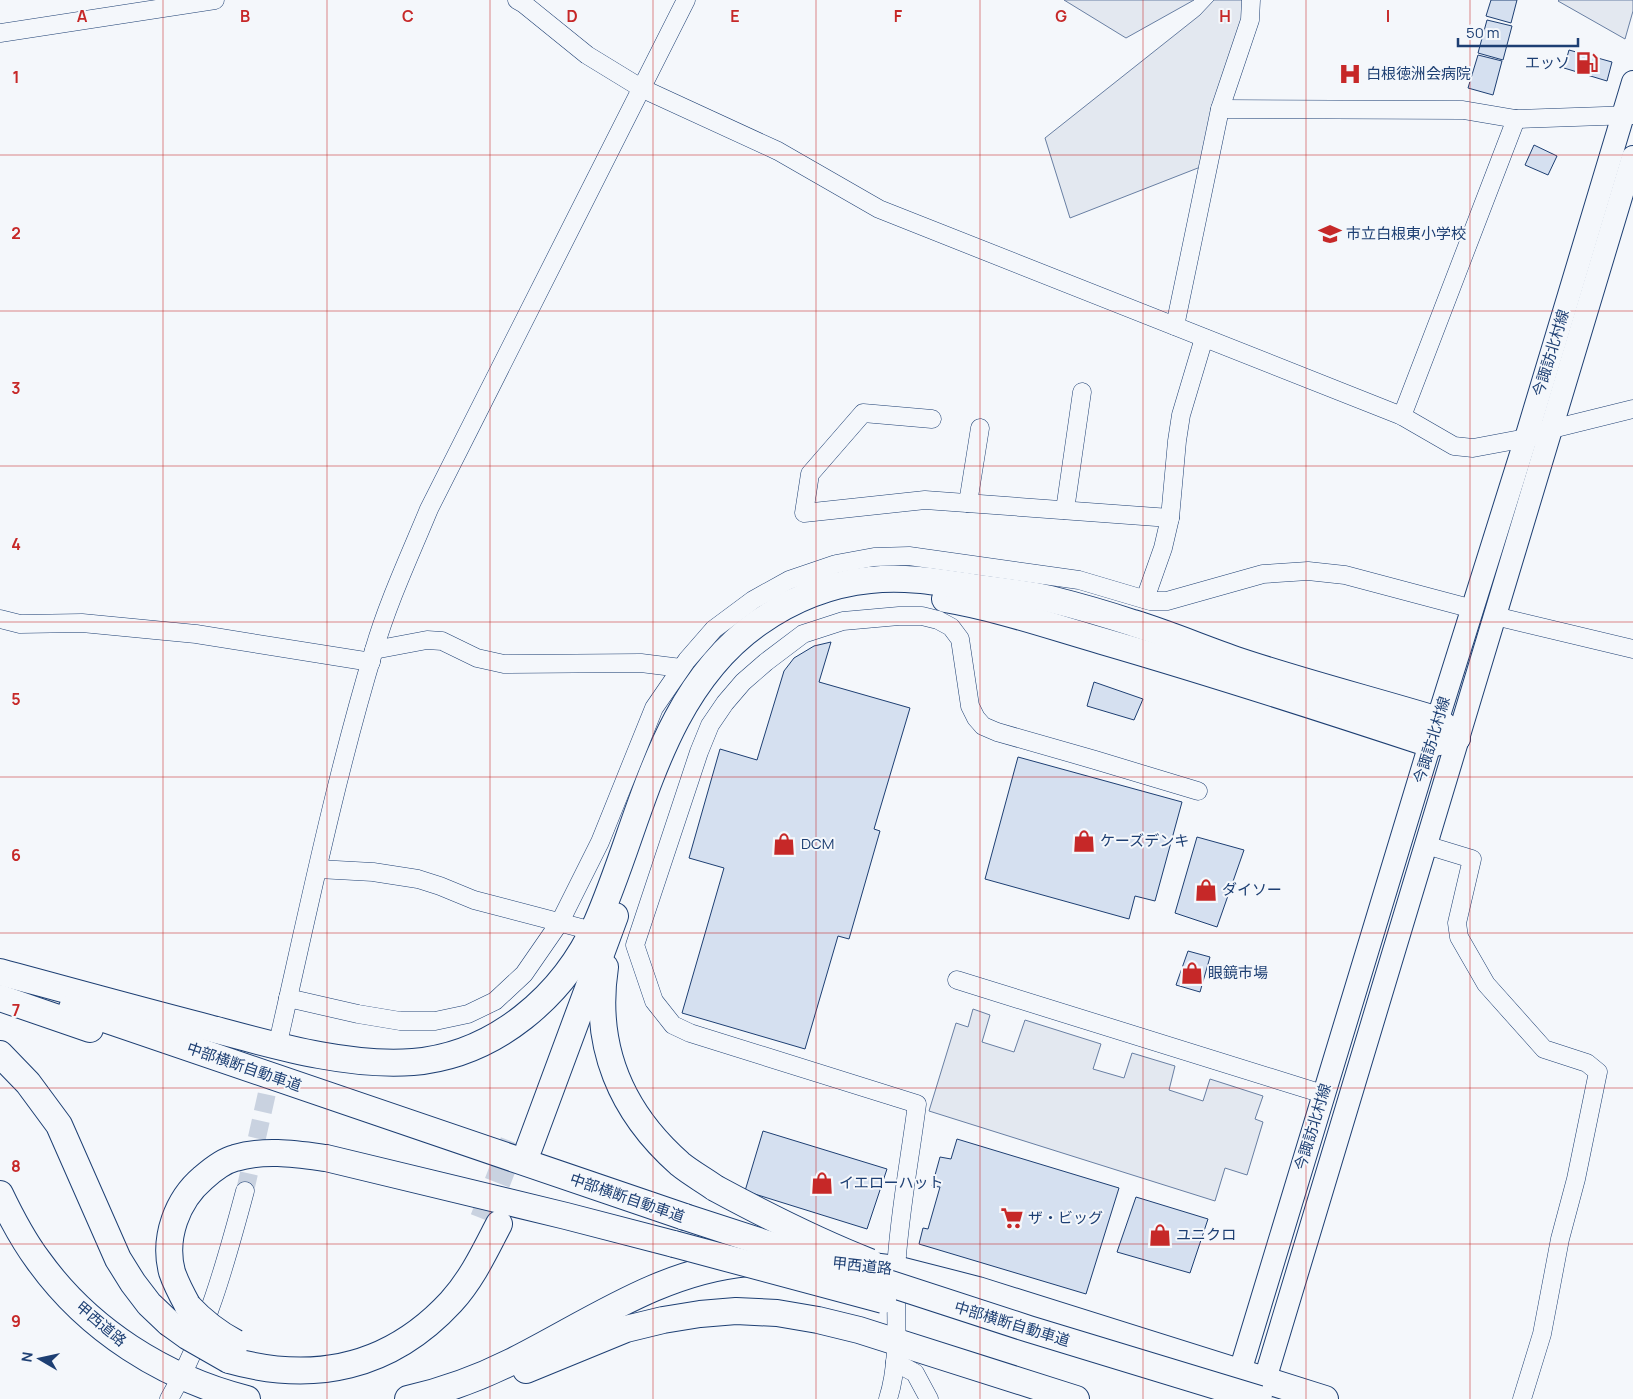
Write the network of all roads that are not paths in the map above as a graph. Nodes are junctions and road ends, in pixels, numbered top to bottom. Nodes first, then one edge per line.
1 (215, 0) edge
2 (517, 0) edge
3 (686, 0) edge
4 (1251, 0) edge
5 (0, 33) edge
6 (1633, 82) edge
7 (642, 88) junction
8 (1220, 108) junction
9 (1628, 115) edge
10 (1516, 119) junction
11 (1633, 156) edge
12 (1175, 326) junction
13 (1204, 338) junction
14 (1082, 392) dead end
15 (1633, 409) edge
16 (1402, 416) junction
17 (932, 419) dead end
18 (980, 428) dead end
19 (1552, 429) junction
20 (1526, 438) junction
21 (968, 503) junction
22 (1065, 510) junction
23 (1170, 518) junction
24 (1145, 599) junction
25 (1473, 608) junction
26 (1495, 616) junction
27 (0, 619) edge
28 (1633, 649) edge
29 (372, 656) junction
30 (682, 668) junction
31 (1434, 732) junction
32 (1457, 738) junction
33 (1198, 791) dead end
34 (1426, 845) junction
35 (318, 869) junction
36 (560, 922) junction
37 (608, 933) junction
38 (0, 972) edge
39 (957, 980) dead end
40 (0, 983) edge
41 (0, 998) edge
42 (288, 998) junction
43 (280, 1034) tunnel mouth
44 (0, 1054) edge
45 (1324, 1094) junction
46 (521, 1145) tunnel mouth
47 (245, 1191) tunnel mouth
48 (0, 1194) edge
49 (0, 1220) edge
50 (491, 1222) tunnel mouth
51 (680, 1230) junction
52 (896, 1269) junction
53 (179, 1315) junction
54 (895, 1352) junction
55 (1240, 1372) junction
56 (175, 1388) edge
57 (1263, 1394) edge
58 (203, 1399) edge
59 (247, 1399) edge
60 (408, 1399) edge
61 (453, 1399) edge
62 (888, 1399) edge
63 (928, 1399) edge
64 (1076, 1399) edge
65 (1216, 1399) edge
66 (1232, 1399) edge
67 (1325, 1399) edge
68 (1522, 1399) edge

1 - 5 street
2 - 7 street
3 - 7 street
4 - 8 street
6 - 9 main road, 今諏訪北村線
7 - 12 street
7 - 29 street
8 - 10 street
8 - 12 street
9 - 10 street
9 - 20 main road, 今諏訪北村線
10 - 16 street
11 - 19 main road, 今諏訪北村線
12 - 13 street
13 - 16 street
13 - 23 street
14 - 22 street
15 - 19 street
16 - 20 street
17 - 21 street
18 - 21 street
19 - 20 street
19 - 26 main road, 今諏訪北村線
20 - 25 main road, 今諏訪北村線
21 - 22 street
22 - 23 street
23 - 24 street
24 - 25 street
24 - 30 street
25 - 31 main road, 今諏訪北村線
26 - 28 street
26 - 32 main road, 今諏訪北村線
27 - 29 street
29 - 30 street
29 - 35 street
30 - 36 street
31 - 32 highway
31 - 37 highway
31 - 45 main road, 今諏訪北村線
32 - 34 main road, 今諏訪北村線
33 - 37 street
34 - 57 main road, 今諏訪北村線
34 - 68 street
35 - 36 street
35 - 42 street
36 - 37 street
36 - 42 street
37 - 38 highway
37 - 46 highway
37 - 52 street
37 - 57 highway, bridge
39 - 45 street
40 - 51 highway, 中部横断自動車道
41 - 51 highway, 中部横断自動車道
42 - 43 street
44 - 53 highway
45 - 55 main road, 今諏訪北村線
47 - 56 street
48 - 56 highway, 甲西道路
49 - 56 highway, 甲西道路
50 - 53 highway, bridge
51 - 53 highway
51 - 57 highway, 中部横断自動車道, bridge
51 - 65 highway, 中部横断自動車道
52 - 54 street
52 - 55 highway, 甲西道路
52 - 60 highway, 甲西道路
54 - 61 highway
54 - 62 street
54 - 63 street
54 - 64 highway
55 - 57 highway, 甲西道路
55 - 66 main road, 今諏訪北村線
56 - 58 highway, 甲西道路
56 - 59 highway, 甲西道路
57 - 67 highway, 甲西道路

